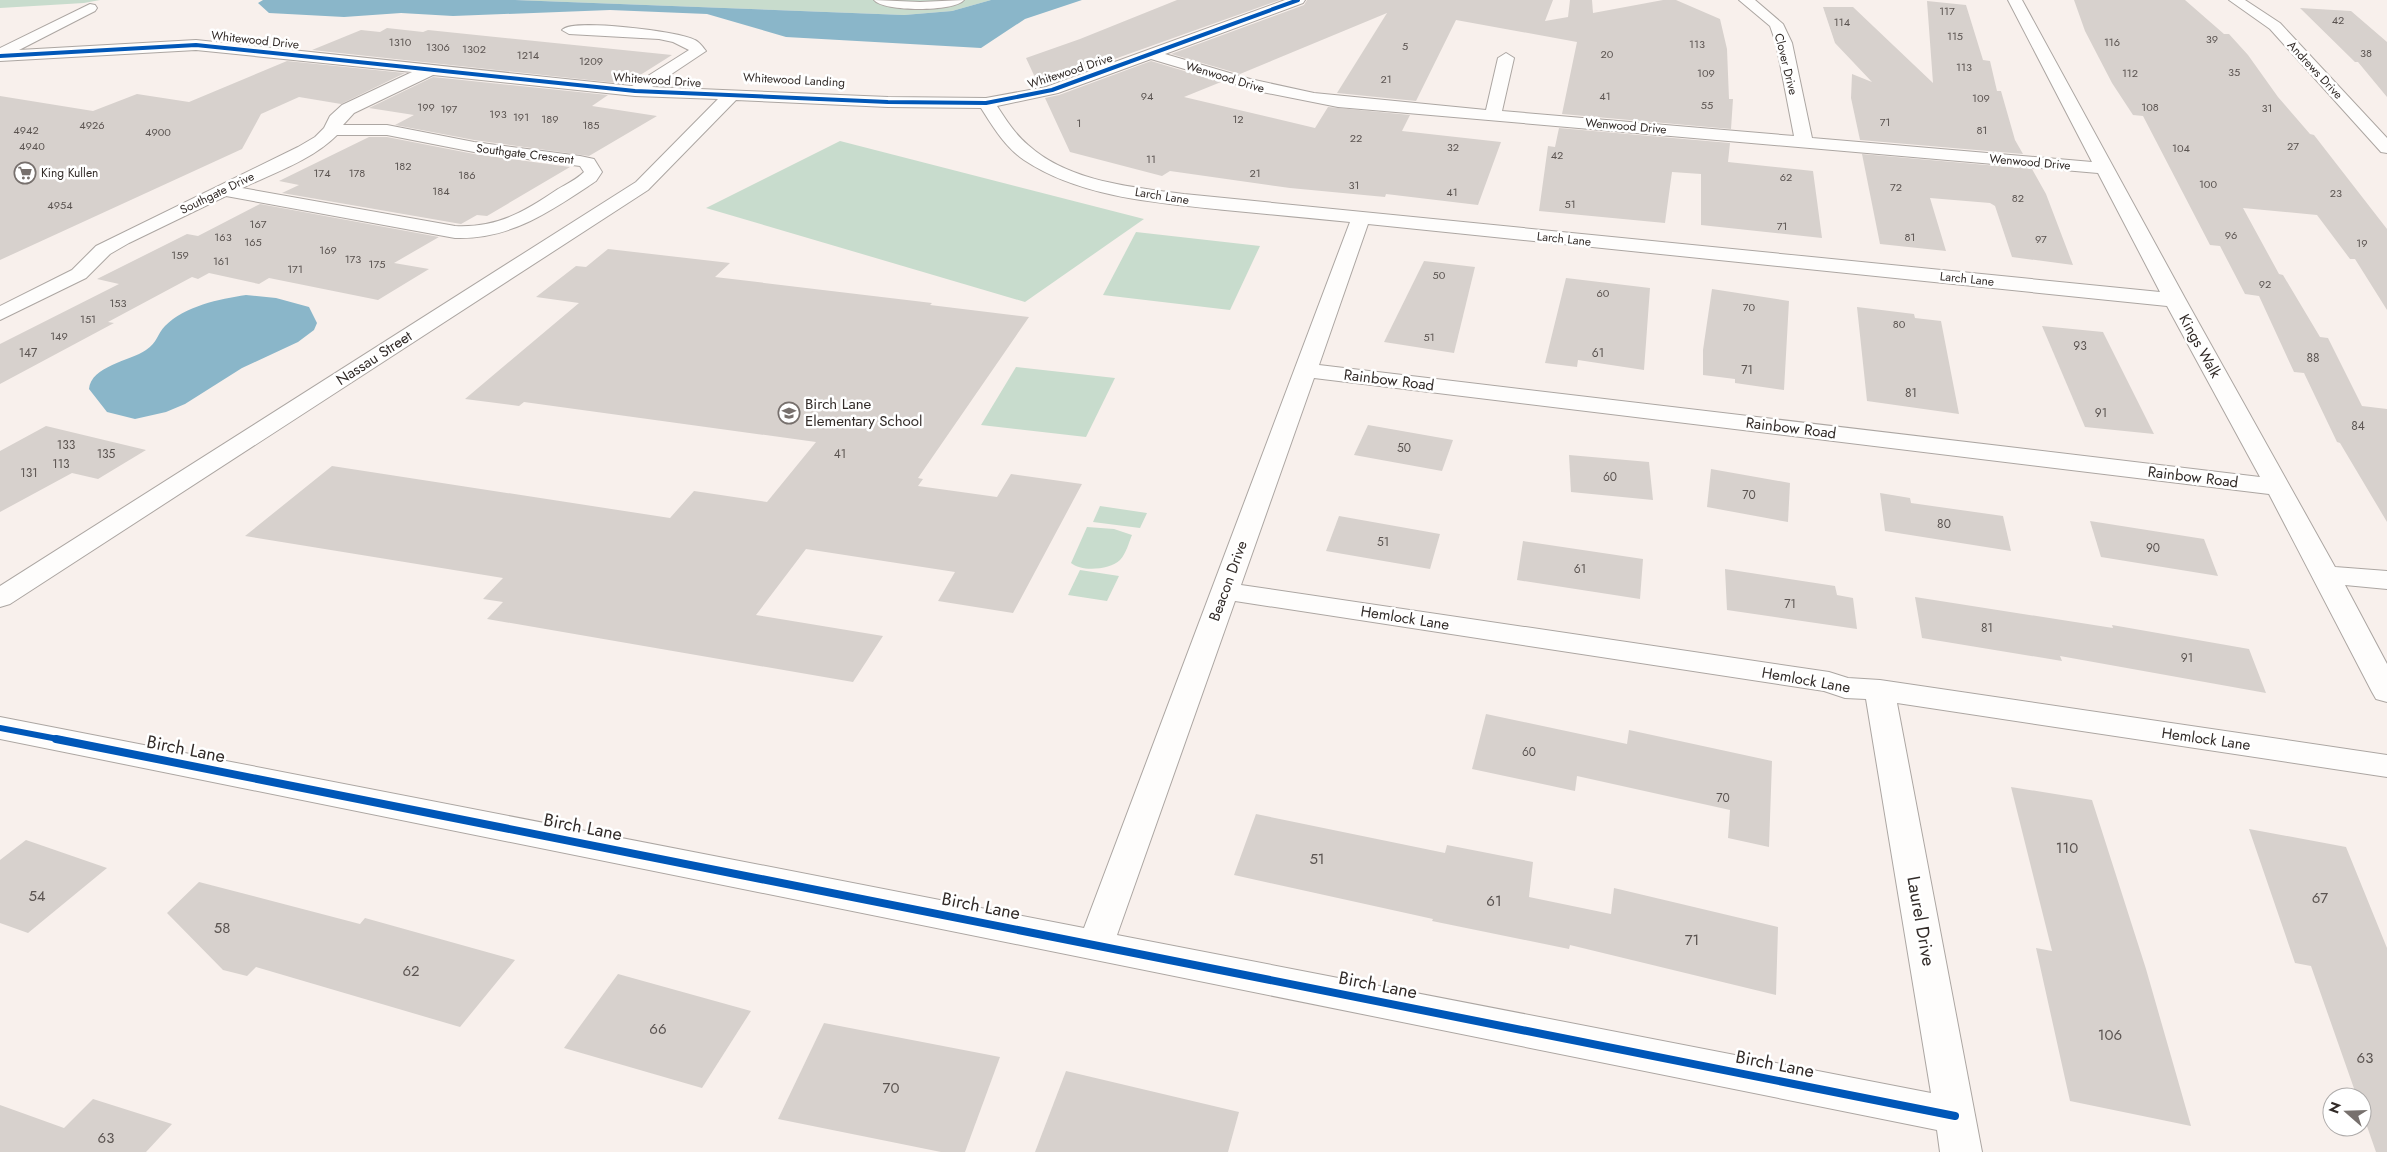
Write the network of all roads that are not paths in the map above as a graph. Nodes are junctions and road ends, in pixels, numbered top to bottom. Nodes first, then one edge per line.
1 (881, 0) edge
2 (957, 0) edge
3 (1298, 0) edge
4 (1746, 0) edge
5 (2015, 0) edge
6 (2236, 0) edge
7 (90, 8) dead end
8 (569, 30) dead end
9 (1153, 55) junction
10 (0, 56) edge
11 (1506, 58) dead end
12 (430, 70) junction
13 (664, 74) junction
14 (693, 75) dead end
15 (635, 91) junction
16 (731, 96) junction
17 (986, 103) junction
18 (1492, 115) junction
19 (332, 130) junction
20 (1804, 142) junction
21 (2387, 148) edge
22 (2105, 168) junction
23 (224, 190) junction
24 (1361, 218) junction
25 (2175, 300) junction
26 (0, 314) edge
27 (1305, 370) junction
28 (2277, 487) junction
29 (2326, 575) junction
30 (2387, 580) edge
31 (1224, 591) junction
32 (0, 598) edge
33 (1880, 690) junction
34 (2387, 692) edge
35 (0, 728) edge
36 (2387, 766) edge
37 (1096, 944) junction
38 (1955, 1116) junction
39 (1962, 1152) edge

1 - 2 street
3 - 9 street, Whitewood Drive
4 - 20 street, Clover Drive
5 - 22 street, Kings Walk
6 - 21 street, Andrews Drive
7 - 10 street
8 - 13 street
9 - 17 street, Whitewood Drive
9 - 18 street, Wenwood Drive
10 - 12 street, Whitewood Drive
11 - 18 street
12 - 15 street, Whitewood Drive
12 - 19 street, Southgate Drive
13 - 14 street
13 - 15 street
15 - 16 street, Whitewood Drive
16 - 17 street, Whitewood Drive
16 - 32 street, Nassau Street
17 - 24 street, Larch Lane
18 - 20 street, Wenwood Drive
19 - 23 street, Southgate Drive
19 - 23 street, Southgate Crescent
20 - 22 street, Wenwood Drive
22 - 25 street, Kings Walk
23 - 26 street, Southgate Drive
24 - 25 street, Larch Lane
24 - 27 street, Beacon Drive
25 - 28 street, Kings Walk
27 - 28 street, Rainbow Road
27 - 31 street, Beacon Drive
28 - 29 street, Kings Walk
29 - 30 street
29 - 34 street, Kings Walk
31 - 33 street, Hemlock Lane
31 - 37 street, Beacon Drive
33 - 36 street, Hemlock Lane
33 - 38 street, Laurel Drive
35 - 37 street, Birch Lane
37 - 38 street, Birch Lane
38 - 39 street, Laurel Drive

